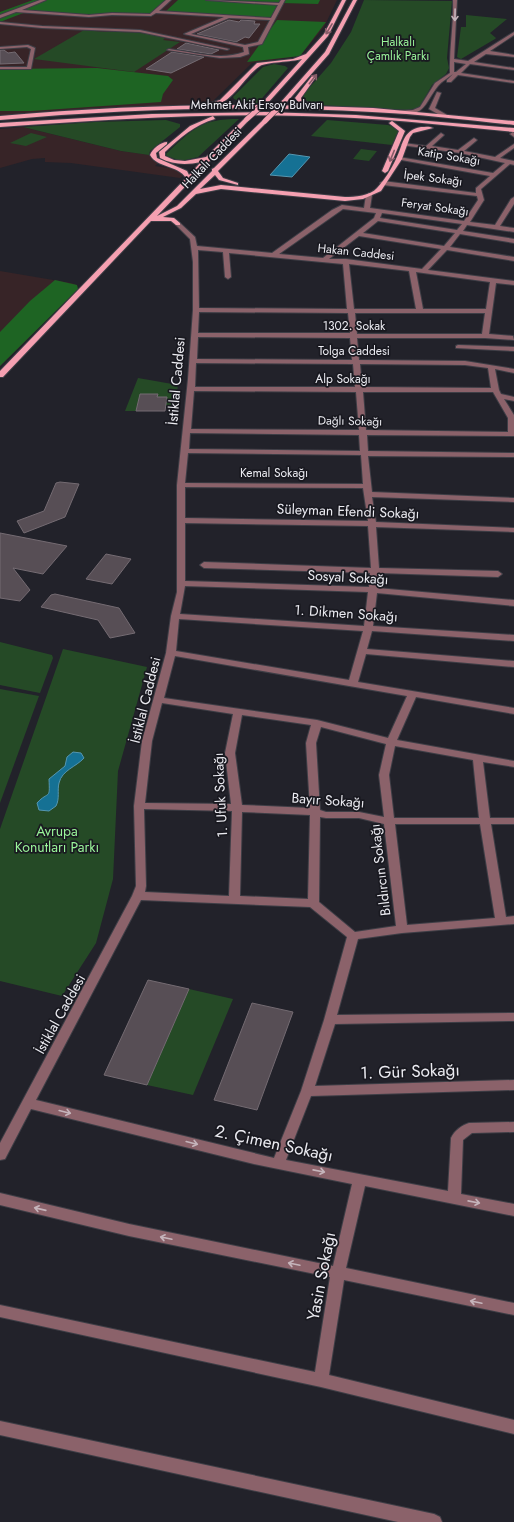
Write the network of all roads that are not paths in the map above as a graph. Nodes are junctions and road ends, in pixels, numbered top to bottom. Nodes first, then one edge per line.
1 (44, 0) edge
2 (170, 0) edge
3 (208, 0) edge
4 (344, 0) edge
5 (355, 0) edge
6 (455, 0) edge
7 (282, 2) edge
8 (14, 11) junction
9 (155, 12) junction
10 (231, 16) junction
11 (0, 17) edge
12 (273, 19) junction
13 (0, 23) edge
14 (514, 33) edge
15 (156, 34) junction
16 (187, 34) junction
17 (505, 38) junction
18 (514, 40) edge
19 (244, 46) junction
20 (0, 48) edge
21 (227, 49) dead end
22 (169, 50) dead end
23 (485, 52) junction
24 (327, 53) junction
25 (309, 55) junction
26 (514, 56) edge
27 (451, 60) junction
28 (470, 62) junction
29 (0, 68) edge
30 (298, 68) junction
31 (514, 69) edge
32 (455, 73) junction
33 (514, 82) edge
34 (255, 106) junction
35 (187, 108) junction
36 (324, 108) junction
37 (398, 112) junction
38 (445, 116) junction
39 (218, 117) junction
40 (110, 118) junction
41 (172, 118) junction
42 (0, 119) edge
43 (392, 124) junction
44 (514, 124) edge
45 (0, 125) edge
46 (438, 127) junction
47 (514, 134) edge
48 (441, 135) dead end
49 (474, 140) dead end
50 (404, 145) junction
51 (514, 146) edge
52 (428, 147) junction
53 (460, 152) junction
54 (209, 158) junction
55 (497, 158) junction
56 (399, 160) junction
57 (511, 162) edge
58 (214, 170) junction
59 (495, 175) junction
60 (190, 179) junction
61 (383, 183) junction
62 (195, 192) junction
63 (480, 195) junction
64 (369, 196) junction
65 (514, 199) edge
66 (168, 202) junction
67 (179, 207) junction
68 (367, 209) junction
69 (166, 214) junction
70 (377, 219) junction
71 (155, 220) junction
72 (175, 221) junction
73 (467, 223) junction
74 (146, 224) junction
75 (497, 228) junction
76 (514, 230) edge
77 (461, 232) junction
78 (357, 234) junction
79 (514, 241) edge
80 (195, 248) junction
81 (447, 248) junction
82 (226, 251) junction
83 (275, 254) junction
84 (325, 259) junction
85 (514, 259) edge
86 (346, 261) junction
87 (412, 269) junction
88 (424, 270) junction
89 (228, 277) dead end
90 (493, 280) junction
91 (514, 283) edge
92 (196, 310) junction
93 (350, 310) junction
94 (420, 310) junction
95 (487, 311) junction
96 (194, 335) junction
97 (485, 336) junction
98 (353, 337) junction
99 (514, 338) edge
100 (458, 347) dead end
101 (514, 349) edge
102 (193, 360) junction
103 (357, 362) junction
104 (491, 366) junction
105 (514, 371) edge
106 (0, 375) edge
107 (191, 389) junction
108 (359, 390) junction
109 (496, 393) junction
110 (514, 399) edge
111 (186, 431) junction
112 (362, 433) junction
113 (513, 434) edge
114 (185, 451) junction
115 (364, 452) junction
116 (514, 455) edge
117 (181, 485) junction
118 (367, 486) junction
119 (368, 494) junction
120 (514, 500) edge
121 (182, 520) junction
122 (372, 524) junction
123 (514, 530) edge
124 (204, 565) dead end
125 (375, 569) junction
126 (498, 574) dead end
127 (181, 583) junction
128 (373, 590) junction
129 (514, 603) edge
130 (175, 616) junction
131 (368, 630) junction
132 (514, 638) edge
133 (363, 651) junction
134 (171, 653) junction
135 (514, 664) edge
136 (353, 684) junction
137 (413, 694) junction
138 (159, 700) junction
139 (514, 711) edge
140 (238, 712) junction
141 (317, 723) junction
142 (391, 742) junction
143 (478, 758) junction
144 (514, 764) edge
145 (139, 806) junction
146 (237, 807) junction
147 (315, 812) junction
148 (388, 821) junction
149 (514, 821) edge
150 (485, 822) junction
151 (138, 896) junction
152 (234, 900) junction
153 (313, 903) junction
154 (514, 920) edge
155 (502, 921) junction
156 (402, 928) junction
157 (353, 936) junction
158 (514, 1017) edge
159 (330, 1020) junction
160 (514, 1085) edge
161 (307, 1091) junction
162 (28, 1103) junction
163 (514, 1127) edge
164 (0, 1156) edge
165 (278, 1164) junction
166 (360, 1179) junction
167 (454, 1198) junction
168 (0, 1199) edge
169 (514, 1210) edge
170 (338, 1273) junction
171 (514, 1309) edge
172 (0, 1311) edge
173 (322, 1380) junction
174 (514, 1426) edge
175 (0, 1428) edge
176 (434, 1522) edge

1 - 8 street
2 - 9 street
3 - 7 street
4 -> 25 main road, Halkalı Caddesi
5 - 24 main road, Halkalı Caddesi
6 -> 27 street
7 - 12 street
8 - 9 street
8 - 11 street
9 - 10 street
10 - 12 street
10 - 16 street
12 - 19 street
13 - 15 street
14 - 17 street
15 - 16 street
15 - 21 street
16 - 19 street
17 - 18 street
17 - 23 street
19 - 22 street
20 - 29 street
23 - 26 street
23 - 28 street
36 -> 24 main road
24 - 58 main road, Halkalı Caddesi, bridge
25 - 30 main road, Halkalı Caddesi
25 - 35 main road
27 - 28 street
27 - 32 street
28 - 31 street
28 - 32 street
30 - 34 main road
30 - 54 main road, Halkalı Caddesi, bridge
32 - 33 street
32 - 37 street
32 - 38 street
34 - 35 main road
34 - 36 main road
35 - 42 main road
36 - 37 main road
37 - 38 main road
38 - 44 main road
39 - 41 main road
39 - 43 main road
39 - 54 main road
40 - 41 main road
40 - 45 main road, Mehmet Akif Ersoy Bulvarı
40 - 47 main road, Mehmet Akif Ersoy Bulvarı
41 - 60 main road
42 - 44 main road, Mehmet Akif Ersoy Bulvarı
43 - 46 main road
43 -> 58 main road
46 - 47 main road
46 - 50 main road
48 - 52 street
49 - 53 street
50 - 52 street
50 - 56 main road
51 - 55 street
52 - 53 street
53 - 55 street
54 - 60 main road, Halkalı Caddesi
55 - 57 street
56 - 59 street, Katip Sokağı
56 - 61 main road
57 - 59 street
58 - 62 main road, Halkalı Caddesi
59 - 63 street
60 - 66 main road, Halkalı Caddesi
61 - 63 street, İpek Sokağı
61 - 64 main road
62 - 64 main road
62 - 67 main road, Halkalı Caddesi
63 - 73 street
64 - 68 street
65 - 75 street
66 - 69 main road
66 - 74 main road, Halkalı Caddesi
67 - 69 main road, Halkalı Caddesi
67 - 72 main road
68 - 70 street
68 - 73 street, Feryat Sokağı
68 - 83 street, Feryat Sokağı
69 - 71 main road, Halkalı Caddesi
69 - 72 main road
70 - 77 street
70 - 78 street
71 - 72 main road
71 - 74 main road, Halkalı Caddesi
72 - 80 street, İstiklal Caddesi
73 - 75 street, Feryat Sokağı
73 - 77 street
74 - 106 main road, Halkalı Caddesi
75 - 76 street, Feryat Sokağı
77 - 79 street
77 - 81 street
78 - 81 street
78 - 84 street
80 - 82 street, Hakan Caddesi
80 - 92 street, İstiklal Caddesi
81 - 85 street
81 - 88 street
82 - 83 street, Hakan Caddesi
82 - 89 street
83 - 84 street, Hakan Caddesi
84 - 86 street, Hakan Caddesi
86 - 87 street, Hakan Caddesi
86 - 93 street
87 - 88 street, Hakan Caddesi
87 - 94 street
88 - 90 street, Hakan Caddesi
90 - 91 street, Hakan Caddesi
90 - 95 street
92 - 93 street
92 - 96 street, İstiklal Caddesi
93 - 94 street
93 - 98 street
94 - 95 street
95 - 97 street
96 - 98 street, 1302. Sokak
96 - 102 street, İstiklal Caddesi
97 - 98 street, 1302. Sokak
97 - 99 street, 1302. Sokak
98 - 103 street
100 - 101 street
102 - 103 street, Tolga Caddesi
102 - 107 street, İstiklal Caddesi
103 - 104 street, Tolga Caddesi
103 - 108 street
104 - 105 street, Tolga Caddesi
104 - 109 street
107 - 108 street, Alp Sokağı
107 - 111 street, İstiklal Caddesi
108 - 109 street, Alp Sokağı
108 - 112 street
109 - 110 street, Alp Sokağı
109 - 113 street
111 - 112 street, Dağlı Sokağı
111 - 114 street, İstiklal Caddesi
112 - 113 street, Dağlı Sokağı
112 - 115 street
114 - 115 street
114 - 117 street, İstiklal Caddesi
115 - 116 street
115 - 118 street
117 - 118 street, Kemal Sokağı
117 - 121 street, İstiklal Caddesi
118 - 119 street
119 - 120 street
119 - 122 street
121 - 122 street, Süleyman Efendi Sokağı
121 - 127 street, İstiklal Caddesi
122 - 123 street, Süleyman Efendi Sokağı
122 - 125 street
124 - 125 street
125 - 126 street
125 - 128 street
127 - 128 street, Sosyal Sokağı
127 - 130 street, İstiklal Caddesi
128 - 129 street, Sosyal Sokağı
128 - 131 street
130 - 131 street, 1. Dikmen Sokağı
130 - 134 street, İstiklal Caddesi
131 - 132 street, 1. Dikmen Sokağı
131 - 133 street
133 - 135 street
133 - 136 street
134 - 136 street
134 - 138 street, İstiklal Caddesi
136 - 137 street
137 - 139 street
137 - 142 street, Bıldırcın Sokağı
138 - 140 street
138 - 145 street, İstiklal Caddesi
140 - 141 street
140 - 146 street, 1. Ufuk Sokağı
141 - 142 street
141 - 147 street
142 - 143 street
142 - 148 street, Bıldırcın Sokağı
143 - 144 street
143 - 150 street
145 - 146 street, Bayır Sokağı
145 - 151 street, İstiklal Caddesi
146 - 147 street, Bayır Sokağı
146 - 152 street, 1. Ufuk Sokağı
147 - 148 street, Bayır Sokağı
147 - 153 street
148 - 150 street, Bayır Sokağı
148 - 156 street, Bıldırcın Sokağı
149 - 150 street, Bayır Sokağı
150 - 155 street
151 - 152 street
151 - 162 street, İstiklal Caddesi
152 - 153 street
153 - 157 street
154 - 155 street
155 - 156 street
156 - 157 street
157 - 159 street
158 - 159 street
159 - 161 street
160 - 161 street, 1. Gür Sokağı
161 - 165 street
162 - 164 street, İstiklal Caddesi
162 -> 165 street, 2. Çimen Sokağı
163 - 167 street
165 -> 166 street, 2. Çimen Sokağı
166 - 167 street, 2. Çimen Sokağı
166 - 170 street, Yasin Sokağı
167 -> 169 street, 2. Çimen Sokağı
170 -> 168 street
171 -> 170 street
170 - 173 street, Yasin Sokağı
172 - 173 street
173 - 174 street
175 - 176 street

